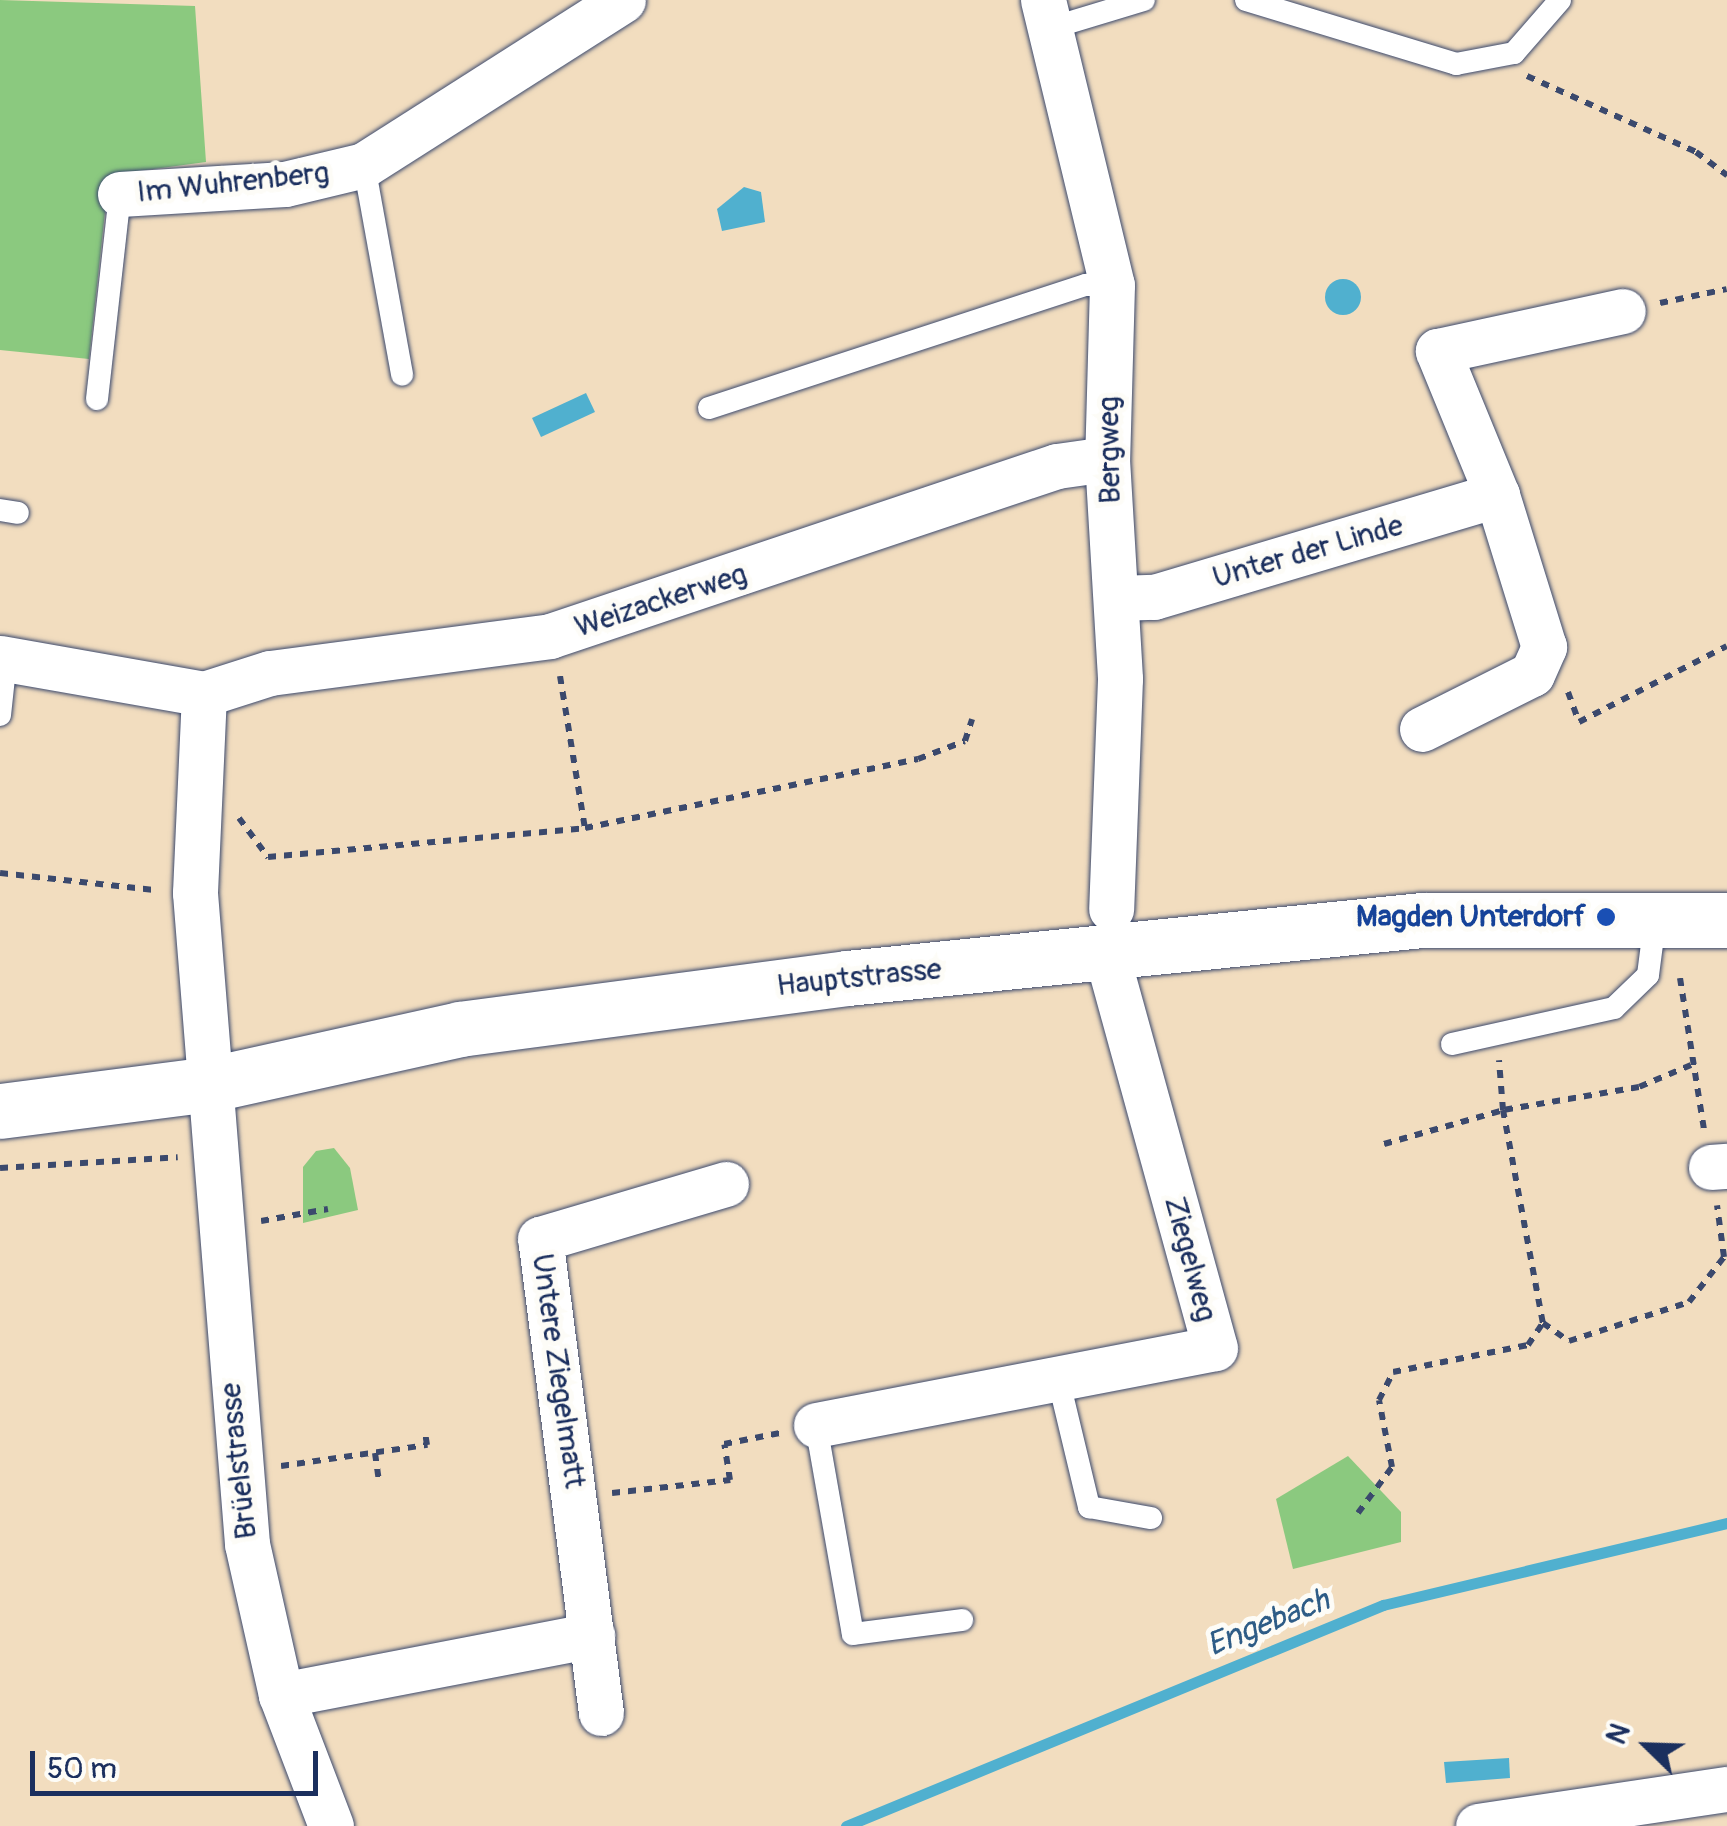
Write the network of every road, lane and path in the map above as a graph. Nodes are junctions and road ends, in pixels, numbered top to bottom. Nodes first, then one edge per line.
1 (623, 0) edge
2 (1144, 0) edge
3 (1246, 0) edge
4 (1560, 0) edge
5 (1047, 14) edge
6 (1496, 59) junction
7 (364, 165) junction
8 (1727, 175) edge
9 (120, 194) joint
10 (1112, 286) junction
11 (1727, 290) edge
12 (1623, 311) joint
13 (402, 375) dead end
14 (97, 399) dead end
15 (709, 408) dead end
16 (1107, 459) junction
17 (1498, 495) junction
18 (1117, 598) junction
19 (550, 636) junction
20 (1727, 646) edge
21 (3, 658) edge
22 (1561, 676) dead end
23 (204, 694) junction
24 (0, 714) edge
25 (972, 719) dead end
26 (1422, 729) dead end
27 (242, 818) dead end
28 (584, 828) junction
29 (0, 872) edge
30 (126, 888) dead end
31 (1687, 918) edge
32 (1108, 931) junction
33 (1497, 1034) junction
34 (1452, 1044) dead end
35 (1691, 1064) junction
36 (212, 1084) junction
37 (1503, 1110) junction
38 (0, 1111) edge
39 (1384, 1144) dead end
40 (213, 1155) junction
41 (1719, 1166) edge
42 (0, 1168) edge
43 (726, 1184) dead end
44 (328, 1209) dead end
45 (215, 1229) junction
46 (1544, 1323) junction
47 (1060, 1382) junction
48 (816, 1425) junction
49 (425, 1433) dead end
50 (375, 1453) junction
51 (240, 1471) junction
52 (380, 1483) dead end
53 (575, 1497) junction
54 (1358, 1514) dead end
55 (1151, 1518) dead end
56 (962, 1620) dead end
57 (592, 1635) junction
58 (281, 1694) junction
59 (601, 1713) dead end
60 (1727, 1789) edge
61 (332, 1826) edge
62 (1478, 1826) edge

1 - 7 street, Im Wuhrenberg
2 - 5 lane
3 - 6 lane
4 - 6 lane
5 - 10 street, Bergweg
6 - 8 path
7 - 9 street, Im Wuhrenberg
7 - 13 lane
9 - 14 lane, Im Wuhrenberg
10 - 15 lane
10 - 16 street, Bergweg
11 - 12 path
12 - 17 street
16 - 18 street, Bergweg
16 - 19 street, Weizackerweg
17 - 18 street, Unter der Linde
17 - 26 street
18 - 32 street, Bergweg
19 - 23 street, Weizackerweg
19 - 28 path
20 - 22 path
21 - 23 street, Weizackerweg
21 - 24 lane, Weizackerweg
23 - 36 street
25 - 28 path
27 - 28 path
29 - 30 path
31 - 32 main road, Hauptstrasse
31 - 33 lane
31 - 35 path
32 - 36 main road, Hauptstrasse
32 - 47 street, Ziegelweg
33 - 34 lane
33 - 37 path
35 - 37 path
35 - 41 path
36 - 38 main road, Hauptstrasse
36 - 40 street, Brüelstrasse
37 - 39 path
37 - 46 path
40 - 42 path
40 - 45 street, Brüelstrasse
41 - 46 path
43 - 53 street, Untere Ziegelmatt
44 - 45 path
45 - 51 street, Brüelstrasse
46 - 54 path
47 - 48 street, Ziegelweg
47 - 55 lane
48 - 53 path
48 - 56 lane
49 - 50 path
50 - 51 path
50 - 52 path
51 - 58 street, Brüelstrasse
53 - 57 street, Untere Ziegelmatt
57 - 58 street
57 - 59 street, Untere Ziegelmatt
58 - 61 street, Brüelstrasse
60 - 62 street

